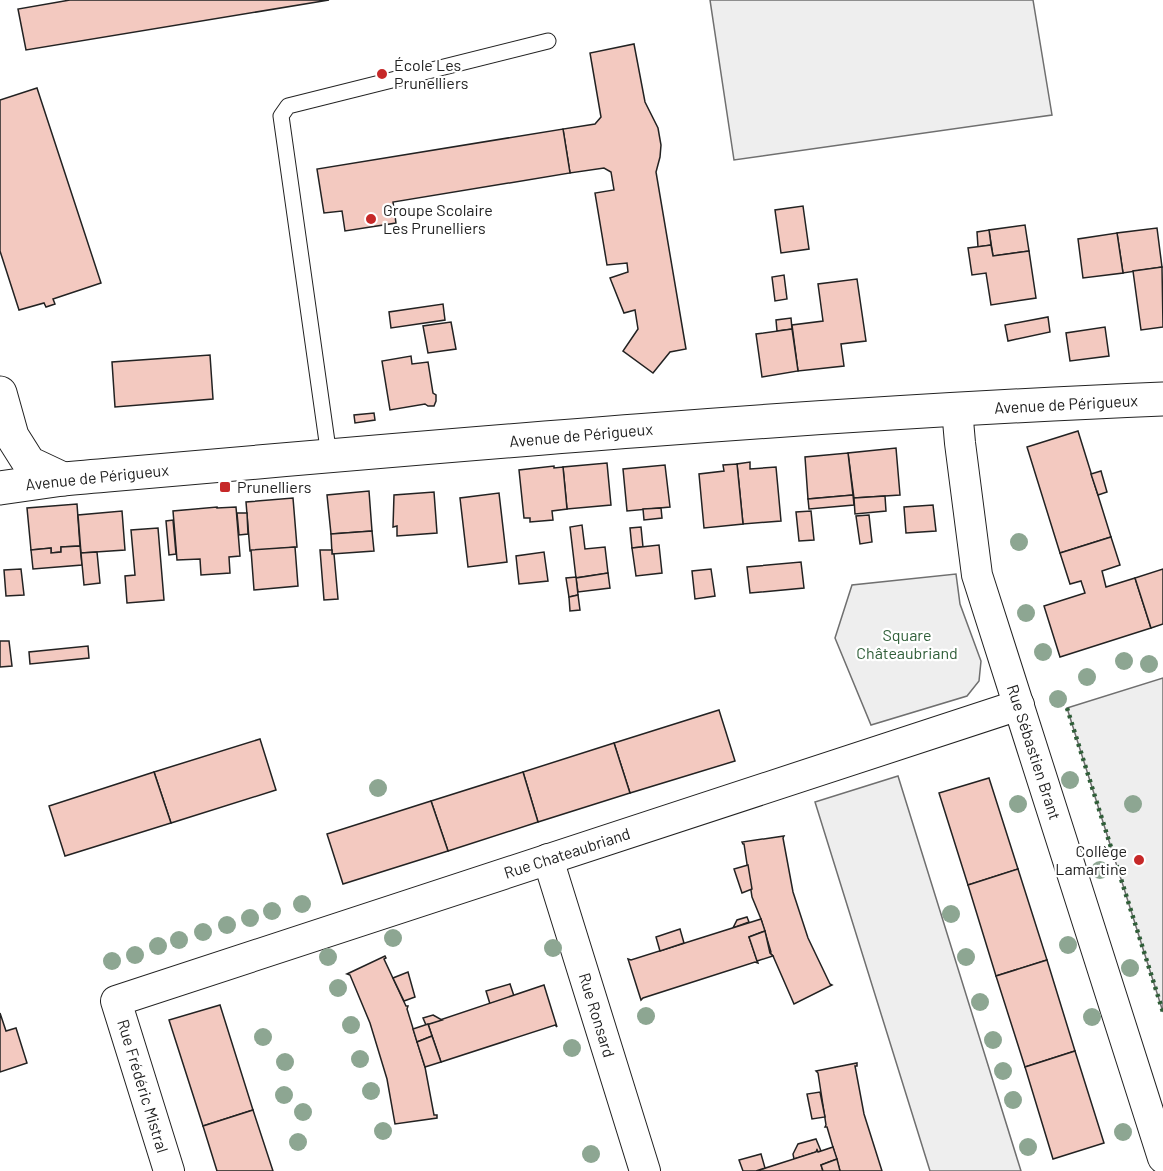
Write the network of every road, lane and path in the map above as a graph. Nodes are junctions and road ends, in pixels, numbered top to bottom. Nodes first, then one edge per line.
1 (548, 41) dead end
2 (0, 393) edge
3 (1163, 399) edge
4 (957, 409) junction
5 (328, 456) junction
6 (63, 479) junction
7 (0, 488) edge
8 (1019, 705) junction
9 (548, 859) junction
10 (116, 1001) joint
11 (1163, 1158) edge
12 (169, 1171) edge
13 (645, 1171) edge

1 - 5 lane
2 - 6 street
3 - 4 street, Avenue de Périgueux
4 - 5 street, Avenue de Périgueux
4 - 8 street, Rue Sébastien Brant
5 - 6 street, Avenue de Périgueux
6 - 7 street, Avenue de Périgueux
8 - 9 street, Rue Chateaubriand
8 - 11 street, Rue Sébastien Brant
9 - 10 street, Rue Chateaubriand
9 - 13 street, Rue Ronsard
10 - 12 street, Rue Frédéric Mistral

